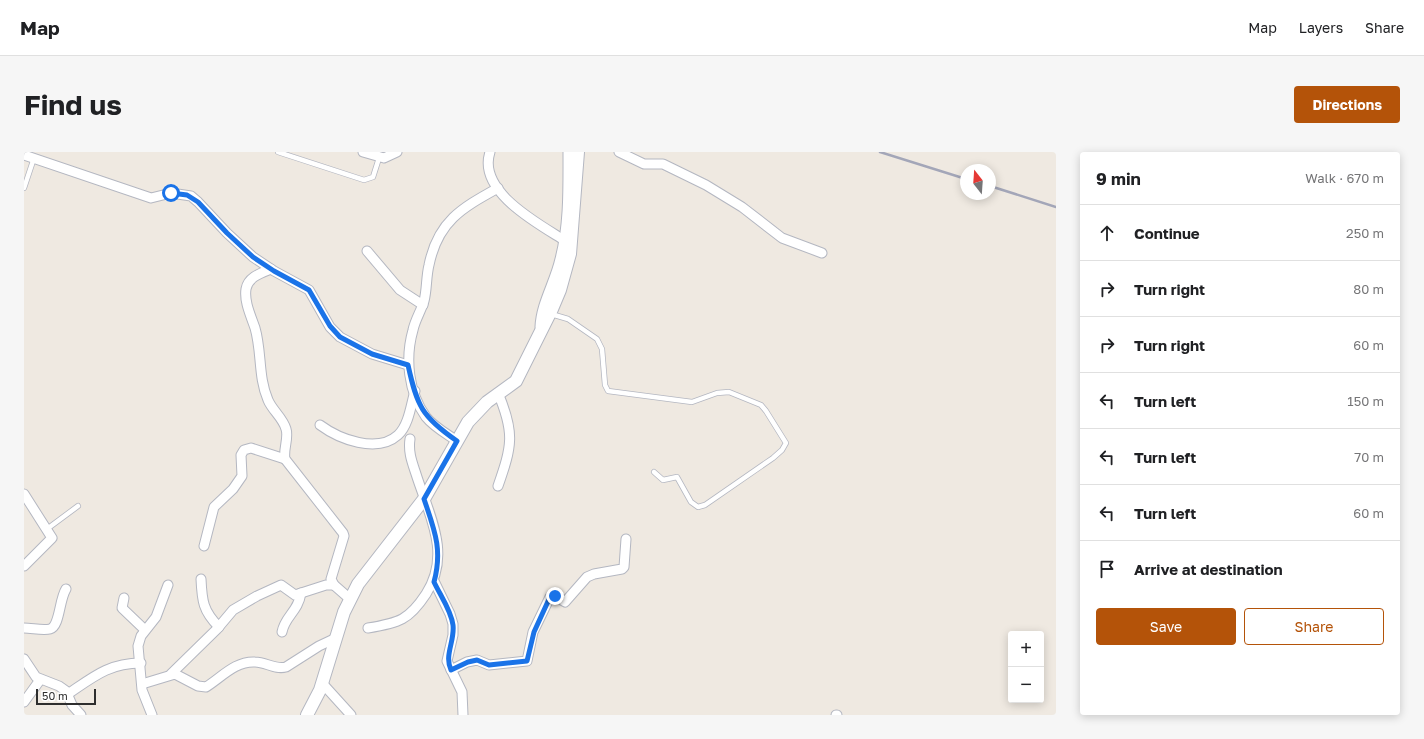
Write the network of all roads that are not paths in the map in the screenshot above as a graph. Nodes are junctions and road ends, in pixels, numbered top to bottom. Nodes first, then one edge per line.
1 (278, 152) edge
2 (363, 152) edge
3 (397, 152) edge
4 (490, 152) edge
5 (568, 152) edge
6 (578, 152) edge
7 (619, 152) edge
8 (24, 155) edge
9 (34, 158) junction
10 (379, 158) junction
11 (24, 188) edge
12 (498, 188) junction
13 (564, 240) junction
14 (367, 251) dead end
15 (822, 253) dead end
16 (271, 269) junction
17 (422, 305) junction
18 (550, 311) junction
19 (540, 331) junction
20 (408, 365) junction
21 (415, 391) junction
22 (498, 393) junction
23 (320, 425) dead end
24 (410, 439) dead end
25 (457, 441) junction
26 (285, 459) junction
27 (654, 472) dead end
28 (498, 486) dead end
29 (25, 496) edge
30 (424, 499) junction
31 (78, 506) dead end
32 (47, 529) junction
33 (626, 539) dead end
34 (204, 546) dead end
35 (24, 566) edge
36 (201, 579) dead end
37 (434, 582) junction
38 (168, 585) dead end
39 (334, 585) junction
40 (66, 589) dead end
41 (301, 593) junction
42 (124, 598) dead end
43 (350, 599) junction
44 (219, 627) junction
45 (24, 628) edge
46 (368, 628) dead end
47 (145, 630) junction
48 (282, 632) dead end
49 (336, 638) junction
50 (24, 659) edge
51 (141, 663) junction
52 (451, 670) junction
53 (171, 674) junction
54 (40, 680) junction
55 (322, 683) junction
56 (142, 684) junction
57 (68, 694) junction
58 (24, 702) edge
59 (81, 715) edge
60 (152, 715) edge
61 (307, 715) edge
62 (351, 715) edge
63 (463, 715) edge

1 - 10 lane
2 - 10 street
3 - 10 street
4 - 12 street
5 - 13 street
6 - 18 street
7 - 15 street
8 - 9 street
9 - 11 lane
9 - 16 street
12 - 13 street
12 - 17 street
13 - 19 street
14 - 17 street
16 - 20 street
16 - 26 street
17 - 20 street
18 - 19 street
18 - 27 lane
19 - 22 street
20 - 21 street
21 - 23 street
21 - 25 street
22 - 25 street
22 - 28 street
24 - 30 street
25 - 30 street
26 - 34 street
26 - 39 street
29 - 32 street
30 - 37 street
30 - 43 street
31 - 32 lane
32 - 35 street
33 - 52 street
36 - 44 street
37 - 46 street
37 - 52 street
38 - 47 street
39 - 41 street
39 - 43 street
40 - 45 street
41 - 44 street
41 - 48 street
42 - 47 street
43 - 49 street
44 - 53 street
47 - 51 street
49 - 53 street
49 - 55 street
50 - 54 street
51 - 56 street
51 - 57 street
52 - 63 street
53 - 56 street
54 - 57 street
54 - 58 street
55 - 61 street
55 - 62 street
56 - 60 street
57 - 59 street

